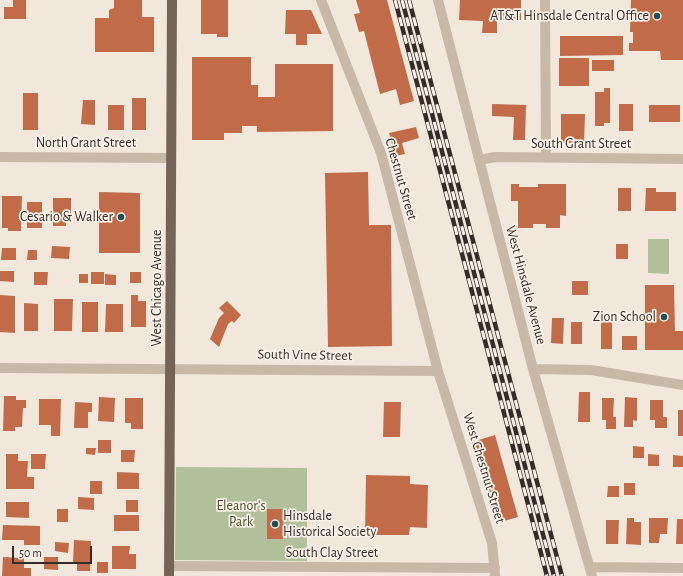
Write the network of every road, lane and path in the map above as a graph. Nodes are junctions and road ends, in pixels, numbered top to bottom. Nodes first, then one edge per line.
1 (172, 0) edge
2 (321, 0) edge
3 (438, 0) edge
4 (545, 0) edge
5 (0, 157) edge
6 (171, 158) junction
7 (546, 158) junction
8 (683, 159) edge
9 (479, 160) junction
10 (0, 368) edge
11 (170, 368) junction
12 (534, 369) junction
13 (438, 371) junction
14 (683, 385) edge
15 (683, 568) edge
16 (169, 571) edge
17 (495, 572) edge
18 (591, 572) edge

1 - 6 main road, West Chicago Avenue
2 - 13 street, Chestnut Street
3 - 9 street, West Hinsdale Avenue
4 - 7 street
5 - 6 street, North Grant Street
6 - 11 main road, West Chicago Avenue
7 - 8 street, South Grant Street
7 - 9 street, South Grant Street
9 - 12 street, West Hinsdale Avenue
10 - 11 street, South Vine Street
11 - 13 street, South Vine Street
11 - 16 main road, West Chicago Avenue
12 - 14 street
12 - 18 street, West Hinsdale Avenue
13 - 17 street, West Chestnut Street
15 - 18 street
16 - 17 street, South Clay Street

